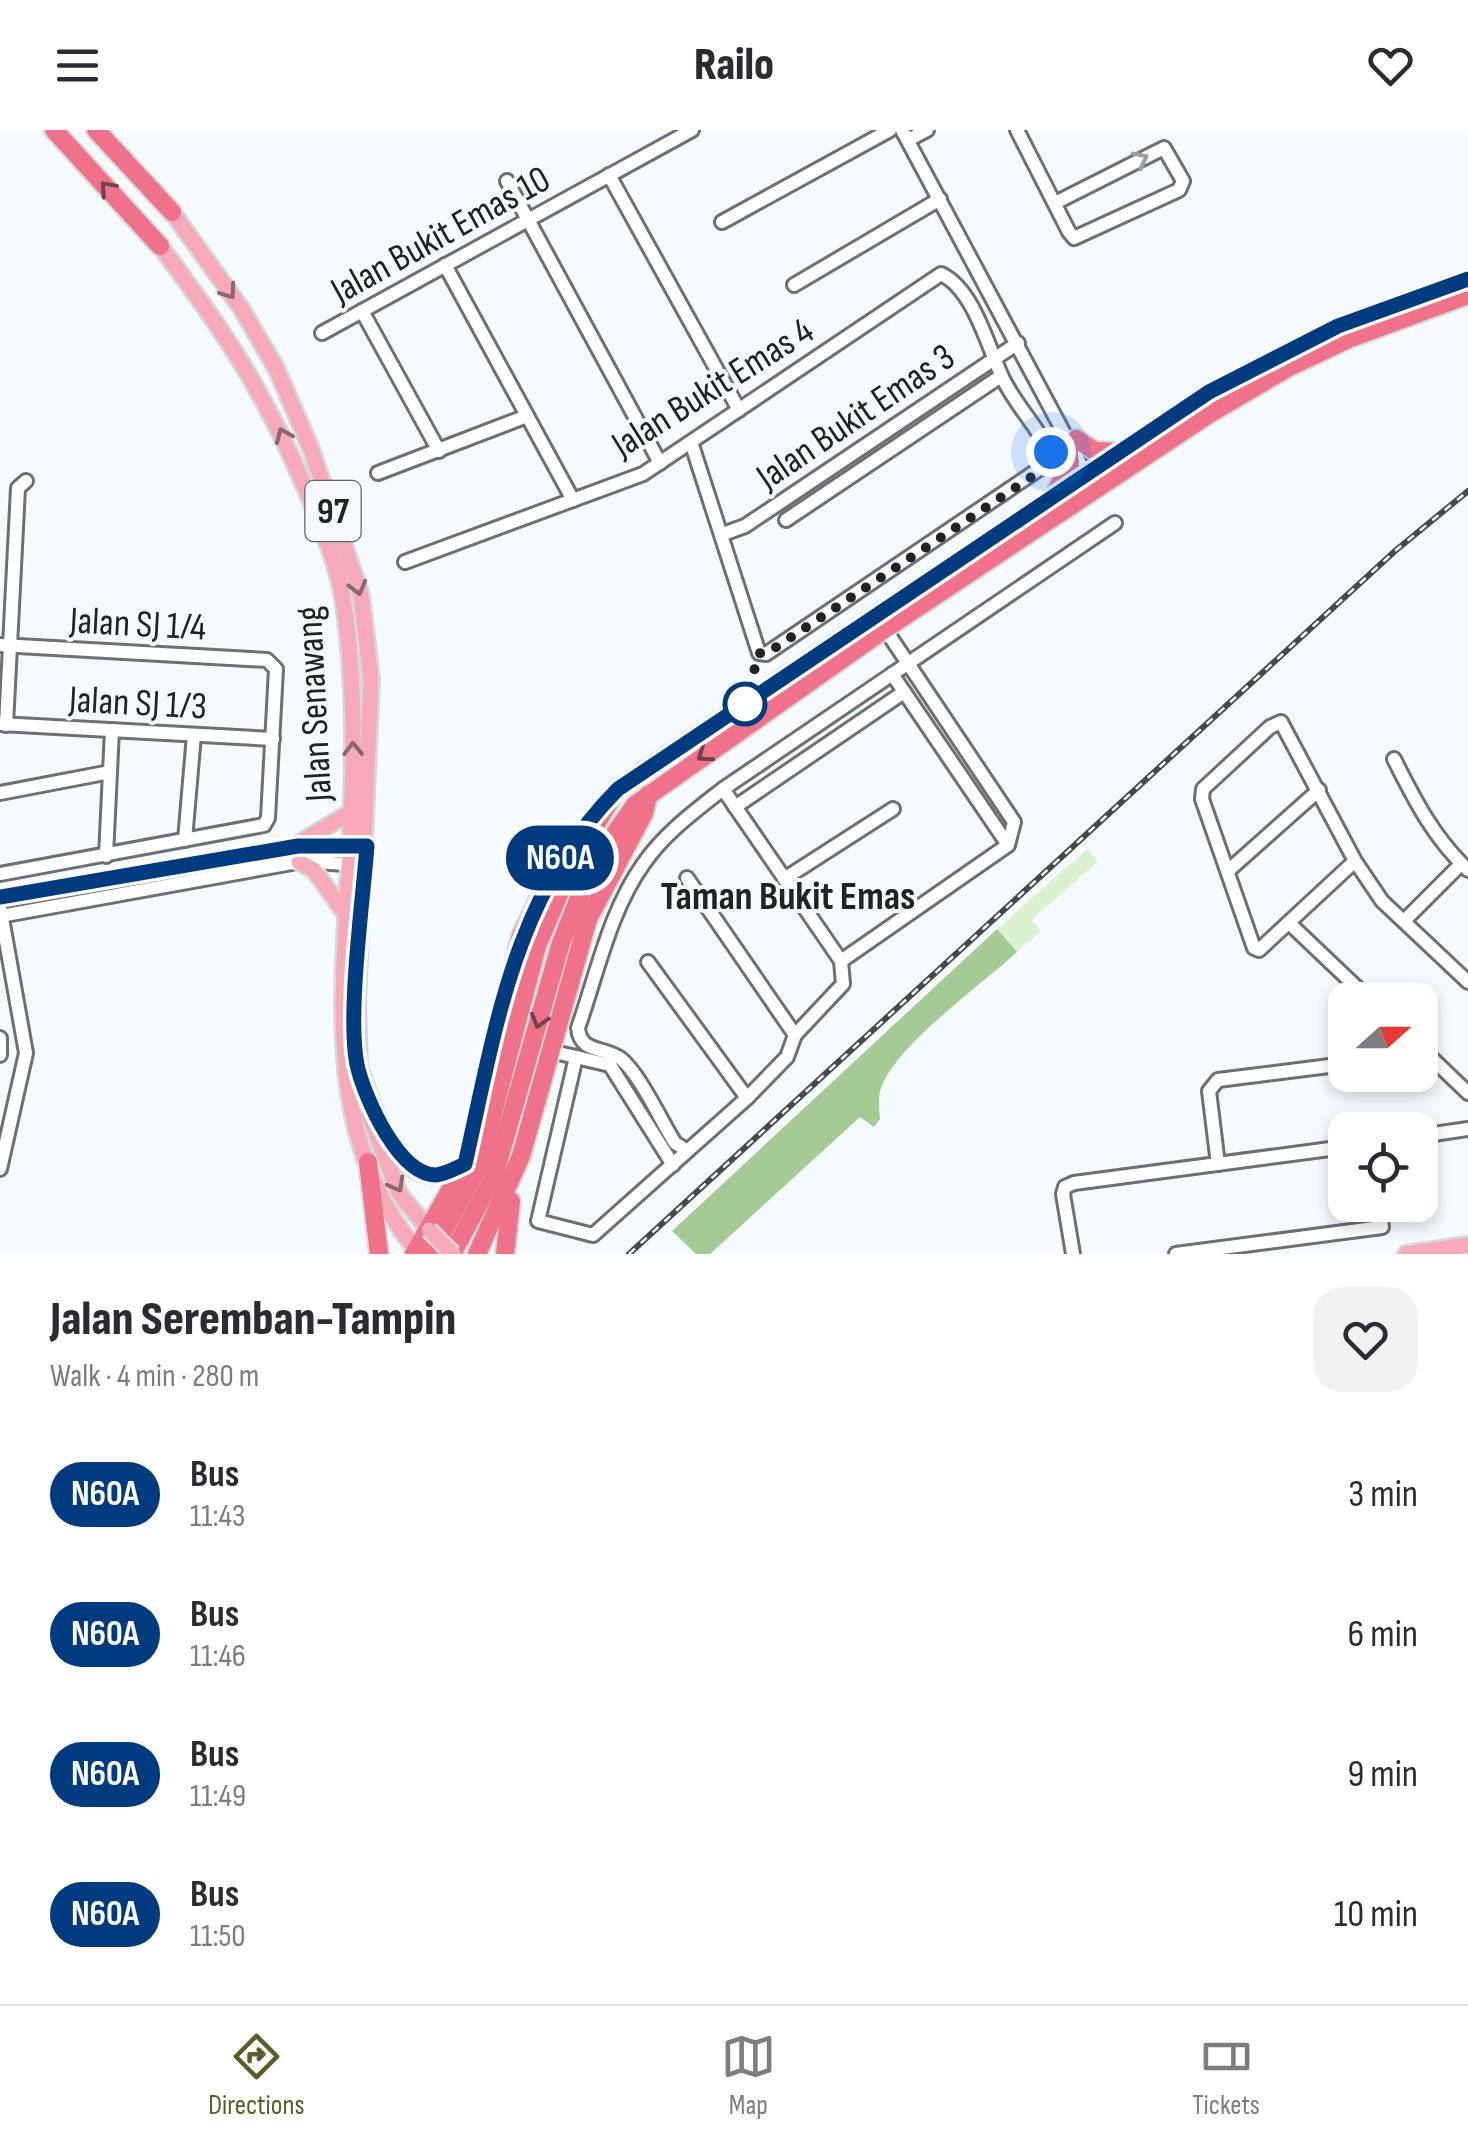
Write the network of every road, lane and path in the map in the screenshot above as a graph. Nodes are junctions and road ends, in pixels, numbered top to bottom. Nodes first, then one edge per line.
1 (54, 130) edge
2 (96, 130) edge
3 (692, 130) edge
4 (890, 130) edge
5 (927, 130) edge
6 (1021, 131) edge
7 (905, 135) edge
8 (609, 175) junction
9 (506, 181) dead end
10 (940, 200) junction
11 (1054, 203) junction
12 (172, 212) joint
13 (528, 220) junction
14 (722, 222) dead end
15 (160, 246) joint
16 (445, 266) junction
17 (1468, 279) edge
18 (794, 285) dead end
19 (1468, 295) edge
20 (362, 311) junction
21 (322, 332) dead end
22 (1018, 343) junction
23 (998, 357) junction
24 (1001, 376) junction
25 (738, 410) junction
26 (527, 416) junction
27 (692, 442) junction
28 (1072, 442) junction
29 (438, 451) junction
30 (1119, 452) junction
31 (660, 462) junction
32 (1091, 470) junction
33 (378, 473) dead end
34 (26, 481) dead end
35 (1102, 487) junction
36 (1054, 495) junction
37 (573, 500) junction
38 (786, 520) dead end
39 (1114, 523) dead end
40 (723, 534) junction
41 (406, 562) dead end
42 (885, 629) junction
43 (5, 645) edge
44 (908, 662) junction
45 (892, 674) junction
46 (904, 692) junction
47 (3, 725) edge
48 (112, 730) junction
49 (194, 734) junction
50 (273, 738) junction
51 (1394, 759) dead end
52 (110, 772) junction
53 (618, 789) junction
54 (723, 789) junction
55 (1319, 790) junction
56 (0, 793) edge
57 (648, 794) junction
58 (735, 807) junction
59 (893, 809) dead end
60 (352, 812) junction
61 (185, 840) junction
62 (1008, 845) junction
63 (359, 846) junction
64 (296, 854) junction
65 (106, 856) junction
66 (1355, 862) junction
67 (357, 864) junction
68 (1465, 867) edge
69 (1229, 870) junction
70 (0, 874) edge
71 (687, 878) dead end
72 (784, 879) junction
73 (0, 897) edge
74 (1, 913) edge
75 (346, 915) junction
76 (1404, 921) junction
77 (1289, 923) junction
78 (840, 961) junction
79 (648, 962) dead end
80 (1351, 982) edge
81 (1468, 982) edge
82 (795, 1035) junction
83 (554, 1052) junction
84 (576, 1057) junction
85 (1438, 1064) edge
86 (1328, 1066) edge
87 (358, 1067) junction
88 (1468, 1093) edge
89 (747, 1098) junction
90 (1468, 1130) edge
91 (1438, 1134) edge
92 (1328, 1148) edge
93 (686, 1150) junction
94 (520, 1156) junction
95 (368, 1162) junction
96 (465, 1164) junction
97 (1218, 1164) junction
98 (673, 1165) junction
99 (0, 1169) edge
100 (1381, 1222) edge
101 (429, 1230) junction
102 (1468, 1246) edge
103 (421, 1253) edge
104 (379, 1254) edge
105 (453, 1254) edge
106 (478, 1254) edge
107 (506, 1254) edge
108 (1073, 1254) edge
109 (1176, 1254) edge
110 (1406, 1254) edge

15 -> 1 highway
2 - 12 highway
3 - 8 street, Jalan Bukit Emas 10
4 - 14 street
5 - 7 street
6 - 11 street
7 - 10 street
8 - 13 street, Jalan Bukit Emas 10
8 - 25 street
9 - 13 street
10 - 18 street
10 - 22 street
11 -> 11 street
12 -> 63 main road, Jalan Senawang / 97
13 - 16 street, Jalan Bukit Emas 10
13 - 31 street
60 -> 15 main road, Jalan Senawang / 97
16 - 20 street, Jalan Bukit Emas 10
16 - 26 street
17 - 30 highway
19 - 35 highway
20 - 21 street, Jalan Bukit Emas 10
20 - 29 street
22 - 23 street, Jalan Bukit Emas 3
22 - 28 street
23 - 24 street
23 - 25 street, Jalan Bukit Emas 4
23 - 40 street, Jalan Bukit Emas 3
24 - 38 street
24 - 40 street
25 - 27 street, Jalan Bukit Emas 4
26 - 29 street
26 - 37 street
27 - 31 street, Jalan Bukit Emas 4
27 - 40 street
28 - 30 highway
28 - 32 street
28 - 36 highway
29 - 33 street
30 - 32 highway
31 - 37 street, Jalan Bukit Emas 4
32 - 35 street
32 - 36 highway
34 - 43 street
35 - 42 highway
36 - 53 highway
37 - 41 street, Jalan Bukit Emas 4
39 - 44 street
42 - 44 street
42 -> 57 highway
43 - 47 street
43 - 50 street, Jalan SJ 1/4
44 - 45 street
44 - 62 street
45 - 46 street
45 - 54 street
46 - 58 street
46 - 62 street
47 - 48 street, Jalan SJ 1/3
48 - 49 street, Jalan SJ 1/3
48 - 52 street
49 - 50 street, Jalan SJ 1/3
49 - 61 street
50 - 61 street
51 - 68 street
52 - 56 street
52 - 65 street
53 - 96 highway
53 - 103 highway
54 - 58 street
54 - 93 street
55 - 66 street
55 - 69 street
55 - 69 street
57 - 83 highway
57 -> 105 highway
58 - 72 street
59 - 72 street
60 - 63 main road, Jalan Senawang / 97
60 - 64 main road
61 - 65 street
62 - 78 street
63 - 64 street
63 - 67 main road, Jalan Senawang / 97
64 - 67 street
64 - 73 street
64 - 74 street
64 - 75 main road
65 - 70 street
66 - 76 street
66 - 77 street
67 - 75 main road, Jalan Senawang / 97
67 - 87 main road, Jalan Senawang / 97
68 - 76 street
69 - 77 street
71 - 82 street
72 - 78 street
74 - 99 street
75 - 95 main road, Jalan Senawang / 97
76 - 81 street
77 - 80 street
78 - 82 street
79 - 89 street
82 - 89 street
83 - 84 street
83 - 94 highway
84 - 98 street
84 - 98 street
85 - 88 street
86 - 97 street
87 - 96 highway
87 -> 101 main road, Jalan Senawang / 97
89 - 93 street
90 - 91 street
92 - 97 street
93 - 98 street
94 - 106 highway
94 - 107 highway
95 - 103 main road, Jalan Senawang / 97
95 - 104 highway
96 - 101 highway
97 - 108 street
100 - 109 street
101 - 103 highway
101 - 105 main road, 97, bridge
102 - 110 main road

